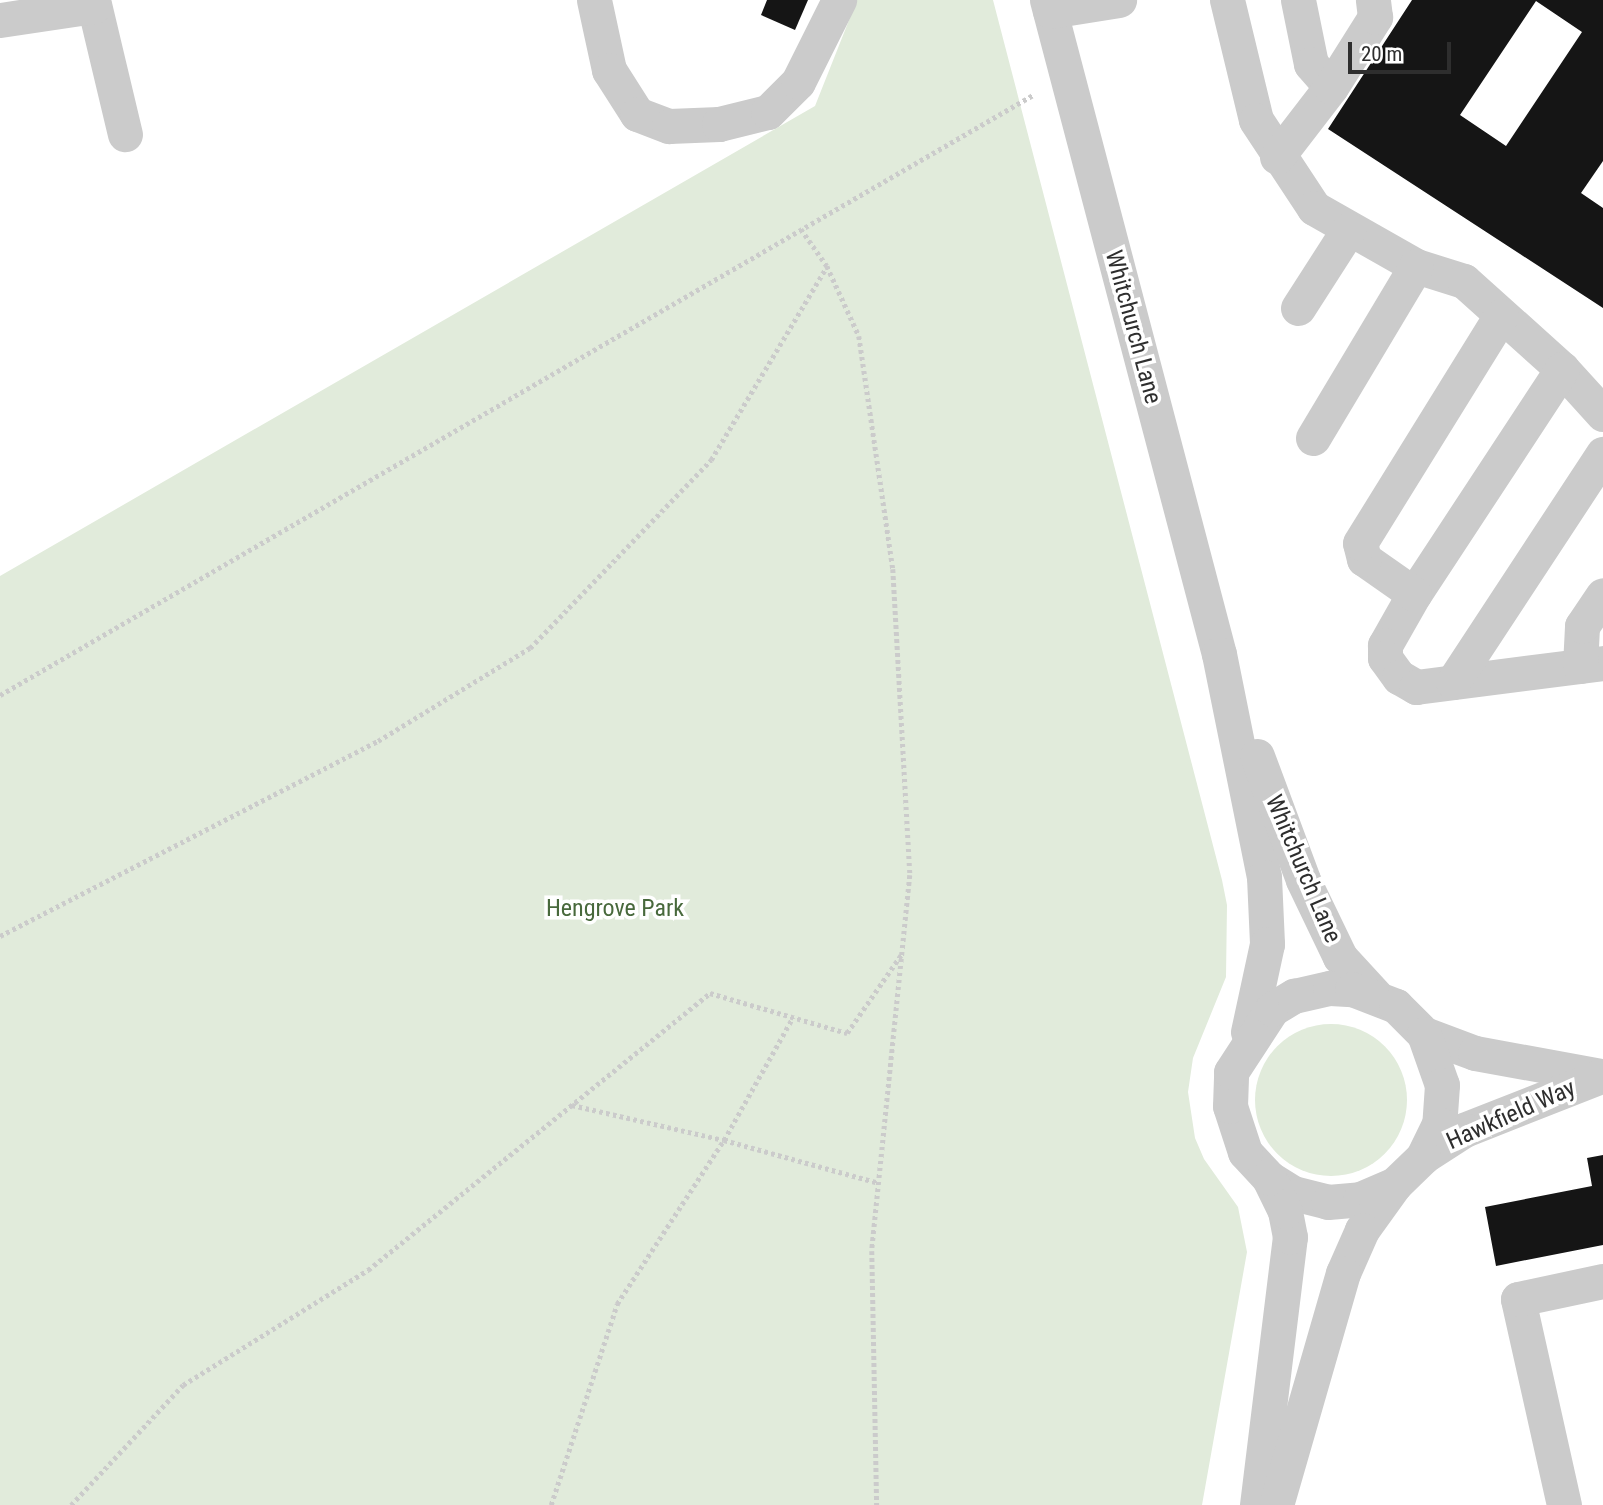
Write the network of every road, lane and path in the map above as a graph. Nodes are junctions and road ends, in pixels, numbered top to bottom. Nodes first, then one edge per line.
1 (594, 0) edge
2 (839, 0) edge
3 (1119, 0) edge
4 (1227, 0) edge
5 (1298, 0) edge
6 (1373, 0) edge
7 (93, 3) edge
8 (1049, 5) edge
9 (0, 20) edge
10 (1332, 87) junction
11 (1033, 95) dead end
12 (125, 134) dead end
13 (1277, 157) junction
14 (801, 229) junction
15 (1348, 230) junction
16 (827, 266) junction
17 (1416, 266) junction
18 (1298, 308) dead end
19 (1501, 316) junction
20 (1562, 369) junction
21 (1603, 414) edge
22 (1313, 438) dead end
23 (1603, 454) edge
24 (1414, 594) junction
25 (1603, 595) edge
26 (1219, 654) junction
27 (1591, 665) edge
28 (1453, 682) junction
29 (0, 695) edge
30 (0, 936) edge
31 (902, 954) junction
32 (1375, 995) junction
33 (793, 1017) junction
34 (1424, 1034) junction
35 (1245, 1045) junction
36 (1602, 1076) edge
37 (572, 1105) junction
38 (724, 1140) junction
39 (1423, 1157) junction
40 (1269, 1178) junction
41 (879, 1183) junction
42 (1395, 1184) junction
43 (1603, 1281) edge
44 (71, 1505) edge
45 (551, 1505) edge
46 (877, 1505) edge
47 (1257, 1505) edge
48 (1276, 1505) edge
49 (1564, 1505) edge

1 - 2 street
3 - 8 street
4 - 13 street
5 - 10 street
6 - 10 street
7 - 9 street
7 - 12 street
8 - 26 street, Whitchurch Lane
10 - 13 street
11 - 14 path
13 - 15 street
14 - 16 path
14 - 29 path
15 - 17 street
15 - 18 street
16 - 30 path
16 - 31 path
17 - 19 street
17 - 22 street
19 - 20 street
19 - 24 street
20 - 21 street
20 - 24 street
23 - 28 street
24 - 28 street
25 - 27 street
26 - 32 street, Whitchurch Lane
26 - 35 street, Whitchurch Lane
27 - 28 street
31 - 33 path
31 - 41 path
32 - 34 street, Whitchurch Lane
32 - 35 street, Whitchurch Lane
33 - 37 path
33 - 38 path
34 - 36 street, Hawkfield Way
34 - 39 street, Whitchurch Lane
35 - 40 street, Whitchurch Lane
36 - 39 street, Hawkfield Way
37 - 38 path
37 - 44 path
38 - 41 path
38 - 45 path
39 - 42 street, Whitchurch Lane
40 - 42 street, Whitchurch Lane
40 - 47 street, Whitchurch Lane
41 - 46 path
42 - 48 street, Whitchurch Lane
43 - 49 street

